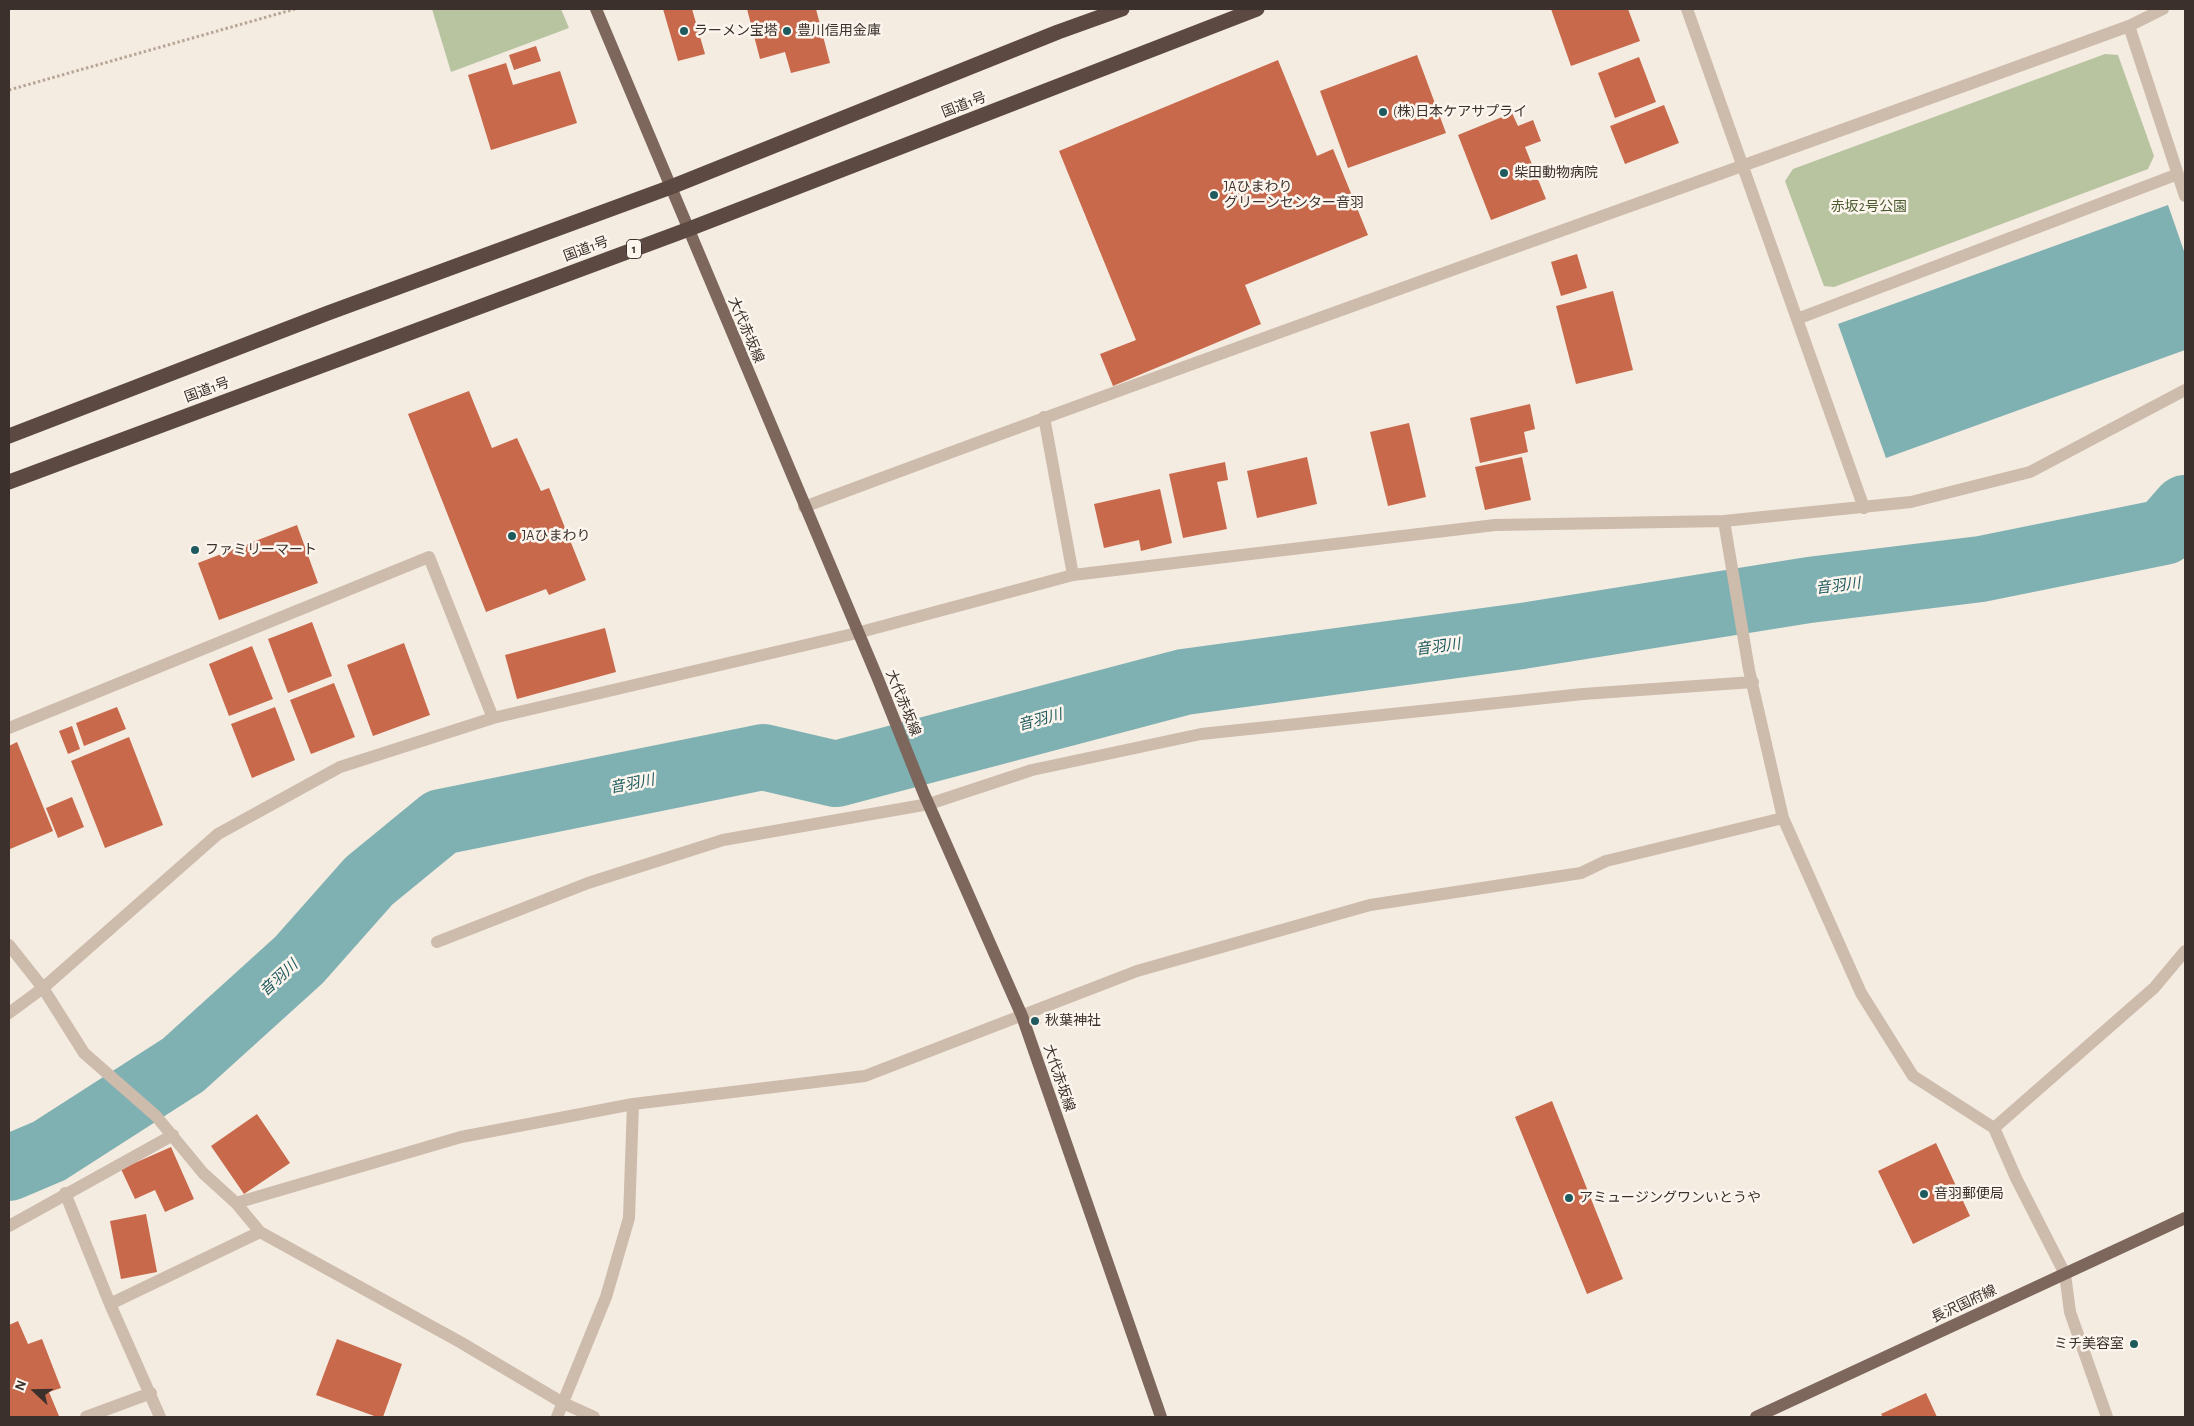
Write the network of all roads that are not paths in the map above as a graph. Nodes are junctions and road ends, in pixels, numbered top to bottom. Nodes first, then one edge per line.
1 (596, 9) edge
2 (1122, 9) edge
3 (1257, 9) edge
4 (1687, 9) edge
5 (2163, 9) edge
6 (2129, 26) junction
7 (1743, 167) junction
8 (2178, 174) junction
9 (671, 187) junction
10 (2185, 196) edge
11 (689, 229) junction
12 (1797, 319) junction
13 (2185, 390) edge
14 (1044, 417) junction
15 (9, 436) edge
16 (9, 482) edge
17 (804, 507) junction
18 (1864, 508) junction
19 (1724, 521) junction
20 (1073, 575) junction
21 (857, 633) junction
22 (1751, 676) junction
23 (493, 718) junction
24 (9, 728) edge
25 (926, 799) junction
26 (1783, 818) junction
27 (436, 942) dead end
28 (9, 945) edge
29 (2185, 951) edge
30 (43, 988) junction
31 (9, 1013) edge
32 (1022, 1016) junction
33 (633, 1104) junction
34 (1994, 1128) junction
35 (173, 1135) junction
36 (66, 1193) junction
37 (236, 1203) junction
38 (2185, 1218) edge
39 (9, 1226) edge
40 (260, 1232) junction
41 (2065, 1274) junction
42 (110, 1304) junction
43 (151, 1393) junction
44 (563, 1403) junction
45 (86, 1417) edge
46 (160, 1417) edge
47 (557, 1417) edge
48 (594, 1417) edge
49 (1161, 1417) edge
50 (1756, 1417) edge
51 (2106, 1417) edge

1 - 9 main road, 大代赤坂線
2 - 9 highway, 国道1号
3 - 11 highway, 国道1号 / 1
4 - 7 street
5 - 6 street
6 - 7 street
6 - 8 street
7 - 12 street
7 - 14 street
8 - 10 street
8 - 12 street
9 - 11 main road, 大代赤坂線
9 - 15 highway, 国道1号
11 - 16 highway, 国道1号 / 1
11 - 17 main road, 大代赤坂線
12 - 18 street
13 - 18 street
14 - 17 street
14 - 20 street
17 - 21 main road, 大代赤坂線
18 - 19 street
19 - 20 street
19 - 22 street
20 - 21 street
21 - 23 street
21 - 25 main road, 大代赤坂線
22 - 25 street
22 - 26 street
23 - 24 street
23 - 30 street
25 - 27 street
25 - 32 main road, 大代赤坂線
26 - 32 street
26 - 34 street
28 - 30 street
29 - 34 street
30 - 31 street
30 - 35 street
32 - 33 street
32 - 49 main road, 大代赤坂線
33 - 37 street
33 - 44 street
34 - 41 street
35 - 36 street
35 - 37 street
36 - 39 street
36 - 42 street
37 - 40 street
38 - 41 main road, 長沢国府線
40 - 42 street
40 - 44 street
41 - 50 main road, 長沢国府線
41 - 51 street
42 - 43 street
43 - 45 street
43 - 46 street
44 - 47 street
44 - 48 street

